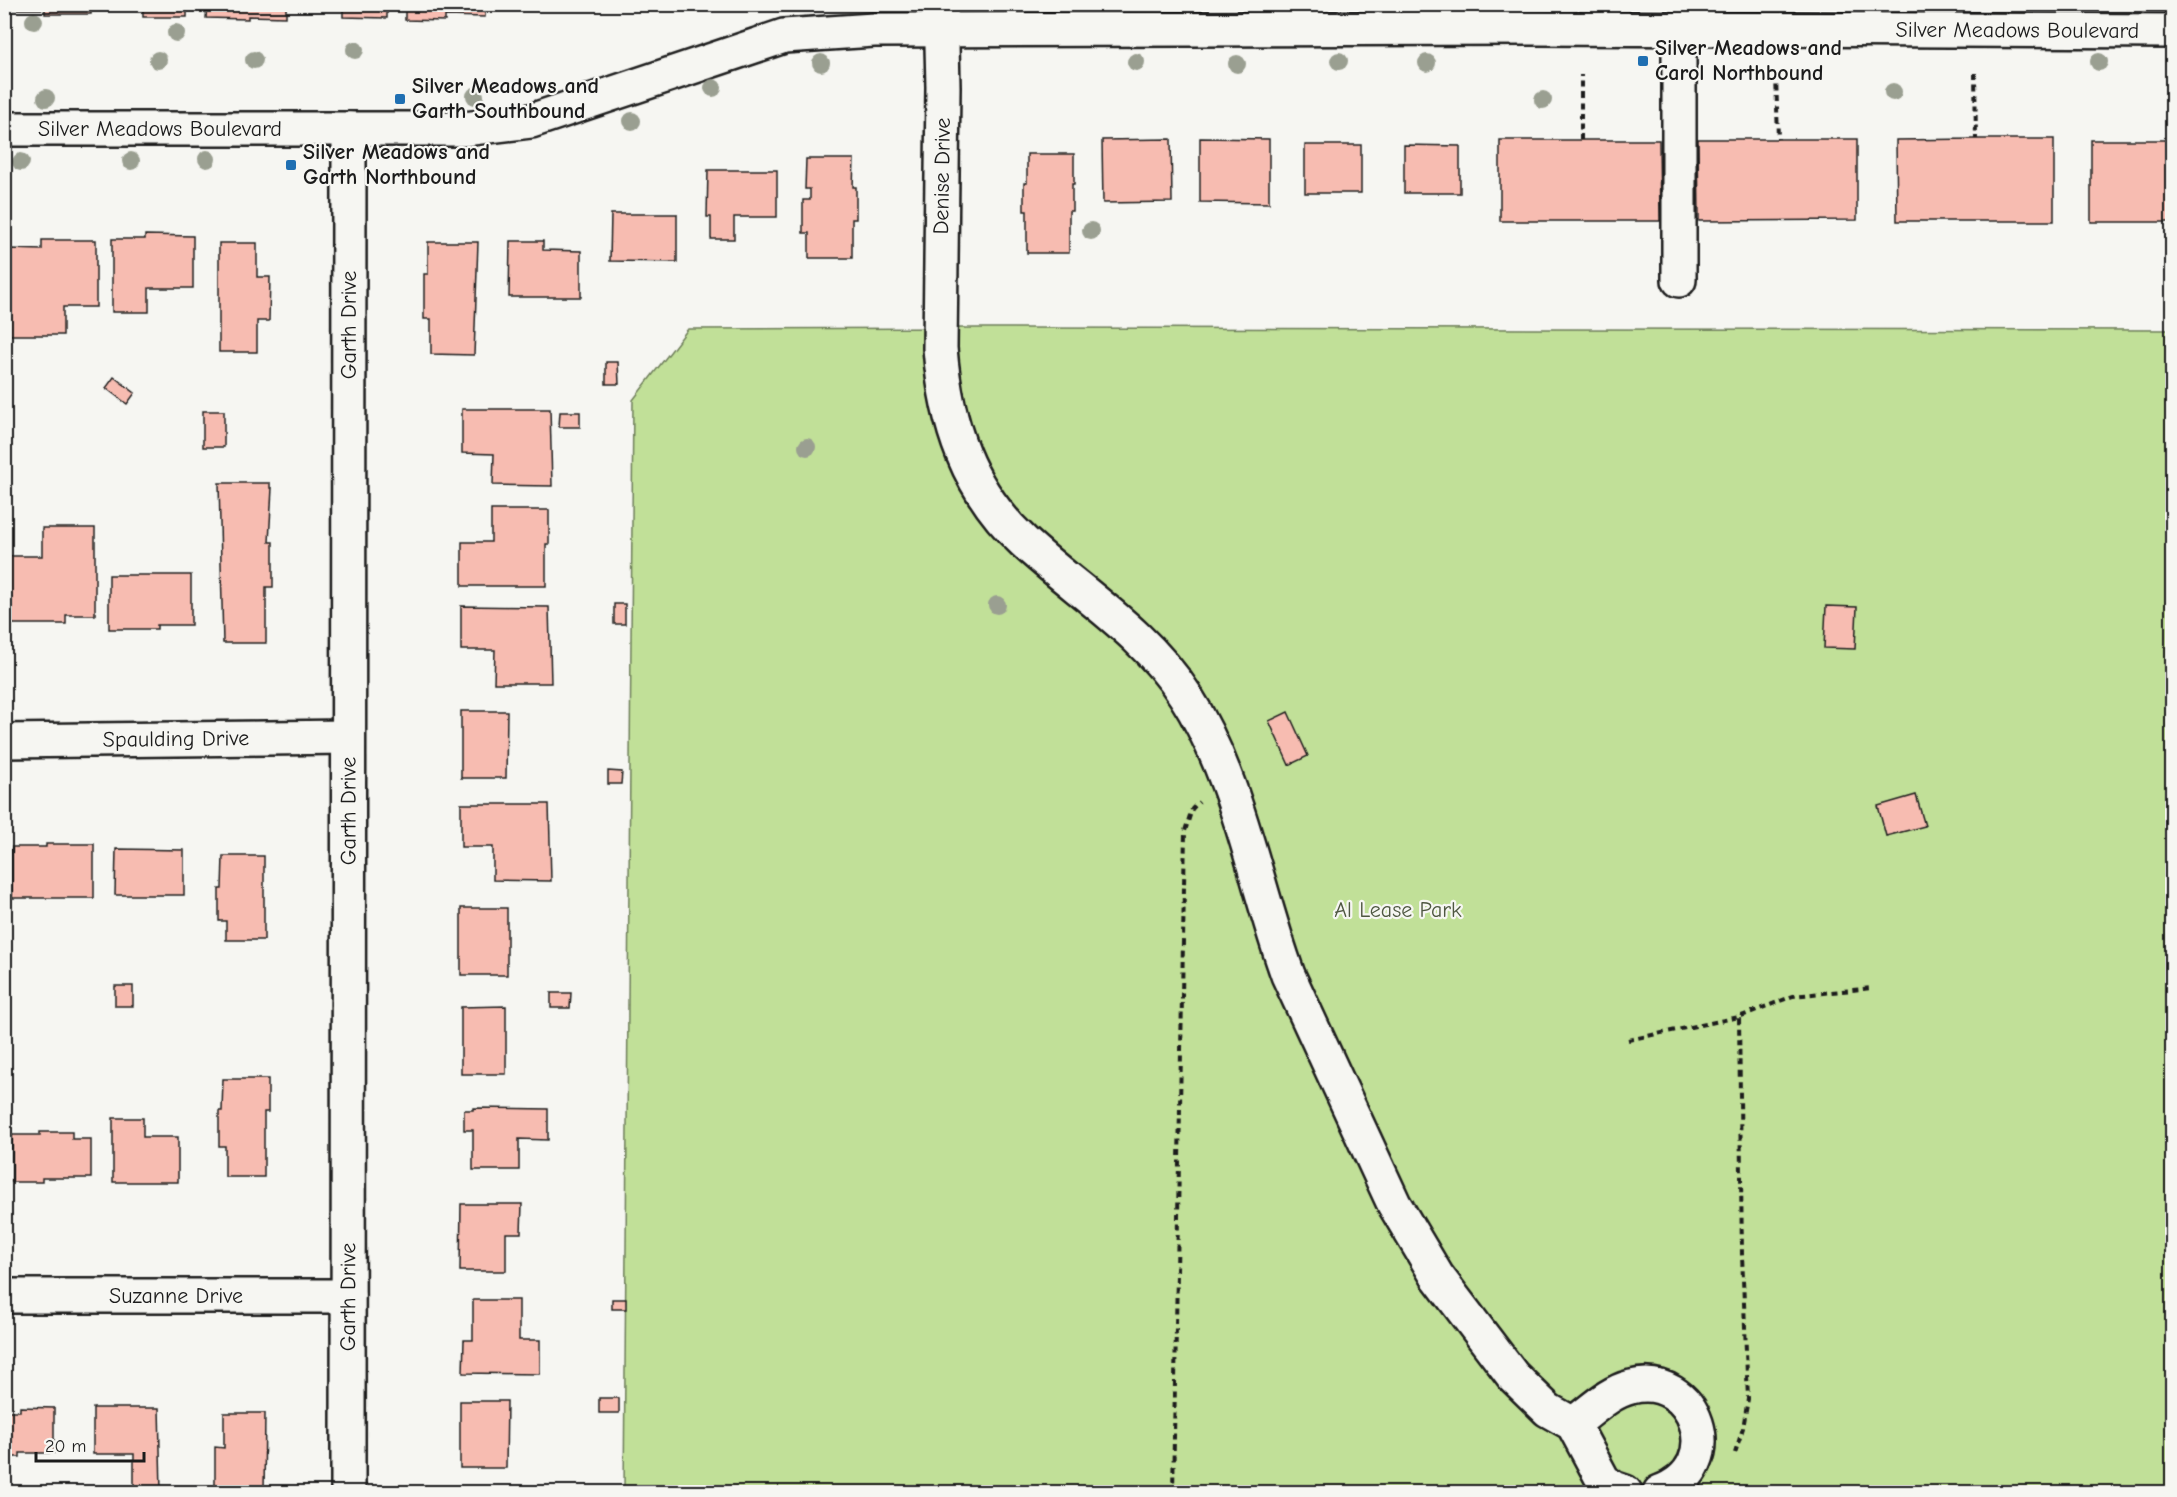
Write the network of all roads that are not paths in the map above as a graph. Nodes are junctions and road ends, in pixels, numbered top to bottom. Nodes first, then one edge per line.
1 (1532, 16) edge
2 (941, 17) edge
3 (1858, 17) edge
4 (1679, 30) junction
5 (2172, 31) edge
6 (4, 129) edge
7 (349, 129) junction
8 (1679, 280) dead end
9 (348, 737) junction
10 (4, 741) edge
11 (4, 1296) edge
12 (348, 1296) junction
13 (1573, 1424) junction
14 (348, 1492) edge
15 (1625, 1492) edge
16 (1660, 1492) edge

1 - 2 street, Silver Meadows Boulevard
1 - 4 street, Silver Meadows Boulevard
2 - 7 street, Silver Meadows Boulevard
2 - 13 street, Denise Drive
3 - 4 street, Silver Meadows Boulevard
3 - 5 street, Silver Meadows Boulevard
4 - 8 street
6 - 7 street, Silver Meadows Boulevard
7 - 9 street, Garth Drive
9 - 10 street, Spaulding Drive
9 - 12 street, Garth Drive
11 - 12 street, Suzanne Drive
12 - 14 street, Garth Drive
13 - 15 street
13 - 16 street

